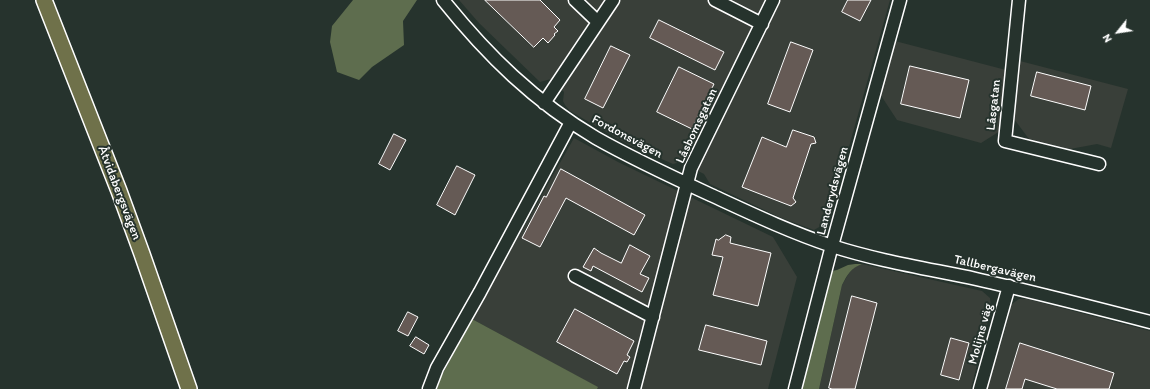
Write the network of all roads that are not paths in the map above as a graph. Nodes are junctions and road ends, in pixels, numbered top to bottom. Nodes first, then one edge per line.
1 (44, 0) edge
2 (52, 0) edge
3 (443, 0) edge
4 (575, 0) edge
5 (613, 0) edge
6 (715, 0) edge
7 (773, 0) edge
8 (900, 0) edge
9 (1019, 0) edge
10 (598, 22) junction
11 (762, 24) junction
12 (544, 102) junction
13 (571, 122) junction
14 (1099, 164) dead end
15 (687, 184) junction
16 (832, 246) junction
17 (575, 276) dead end
18 (1009, 286) junction
19 (653, 317) junction
20 (1150, 322) edge
21 (189, 389) edge
22 (198, 389) edge
23 (429, 389) edge
24 (634, 389) edge
25 (795, 389) edge
26 (980, 389) edge

1 - 21 main road, Åtvidabergsvägen
2 - 22 main road, Åtvidabergsvägen
3 - 12 street, Fordonsvägen
4 - 10 street
5 - 10 street
6 - 11 street
7 - 11 street, Låsbomsgatan
8 - 16 street, Landerydsvägen
9 - 14 street, Låsgatan
10 - 12 street
11 - 15 street, Låsbomsgatan
12 - 13 street, Fordonsvägen
13 - 15 street, Fordonsvägen
13 - 23 street
15 - 16 street, Fordonsvägen
15 - 19 street, Låsbomsgatan
16 - 18 street, Tallbergavägen
16 - 25 street, Landerydsvägen
17 - 19 street
18 - 20 street, Tallbergavägen
18 - 26 street, Molijns väg
19 - 24 street, Låsbomsgatan

